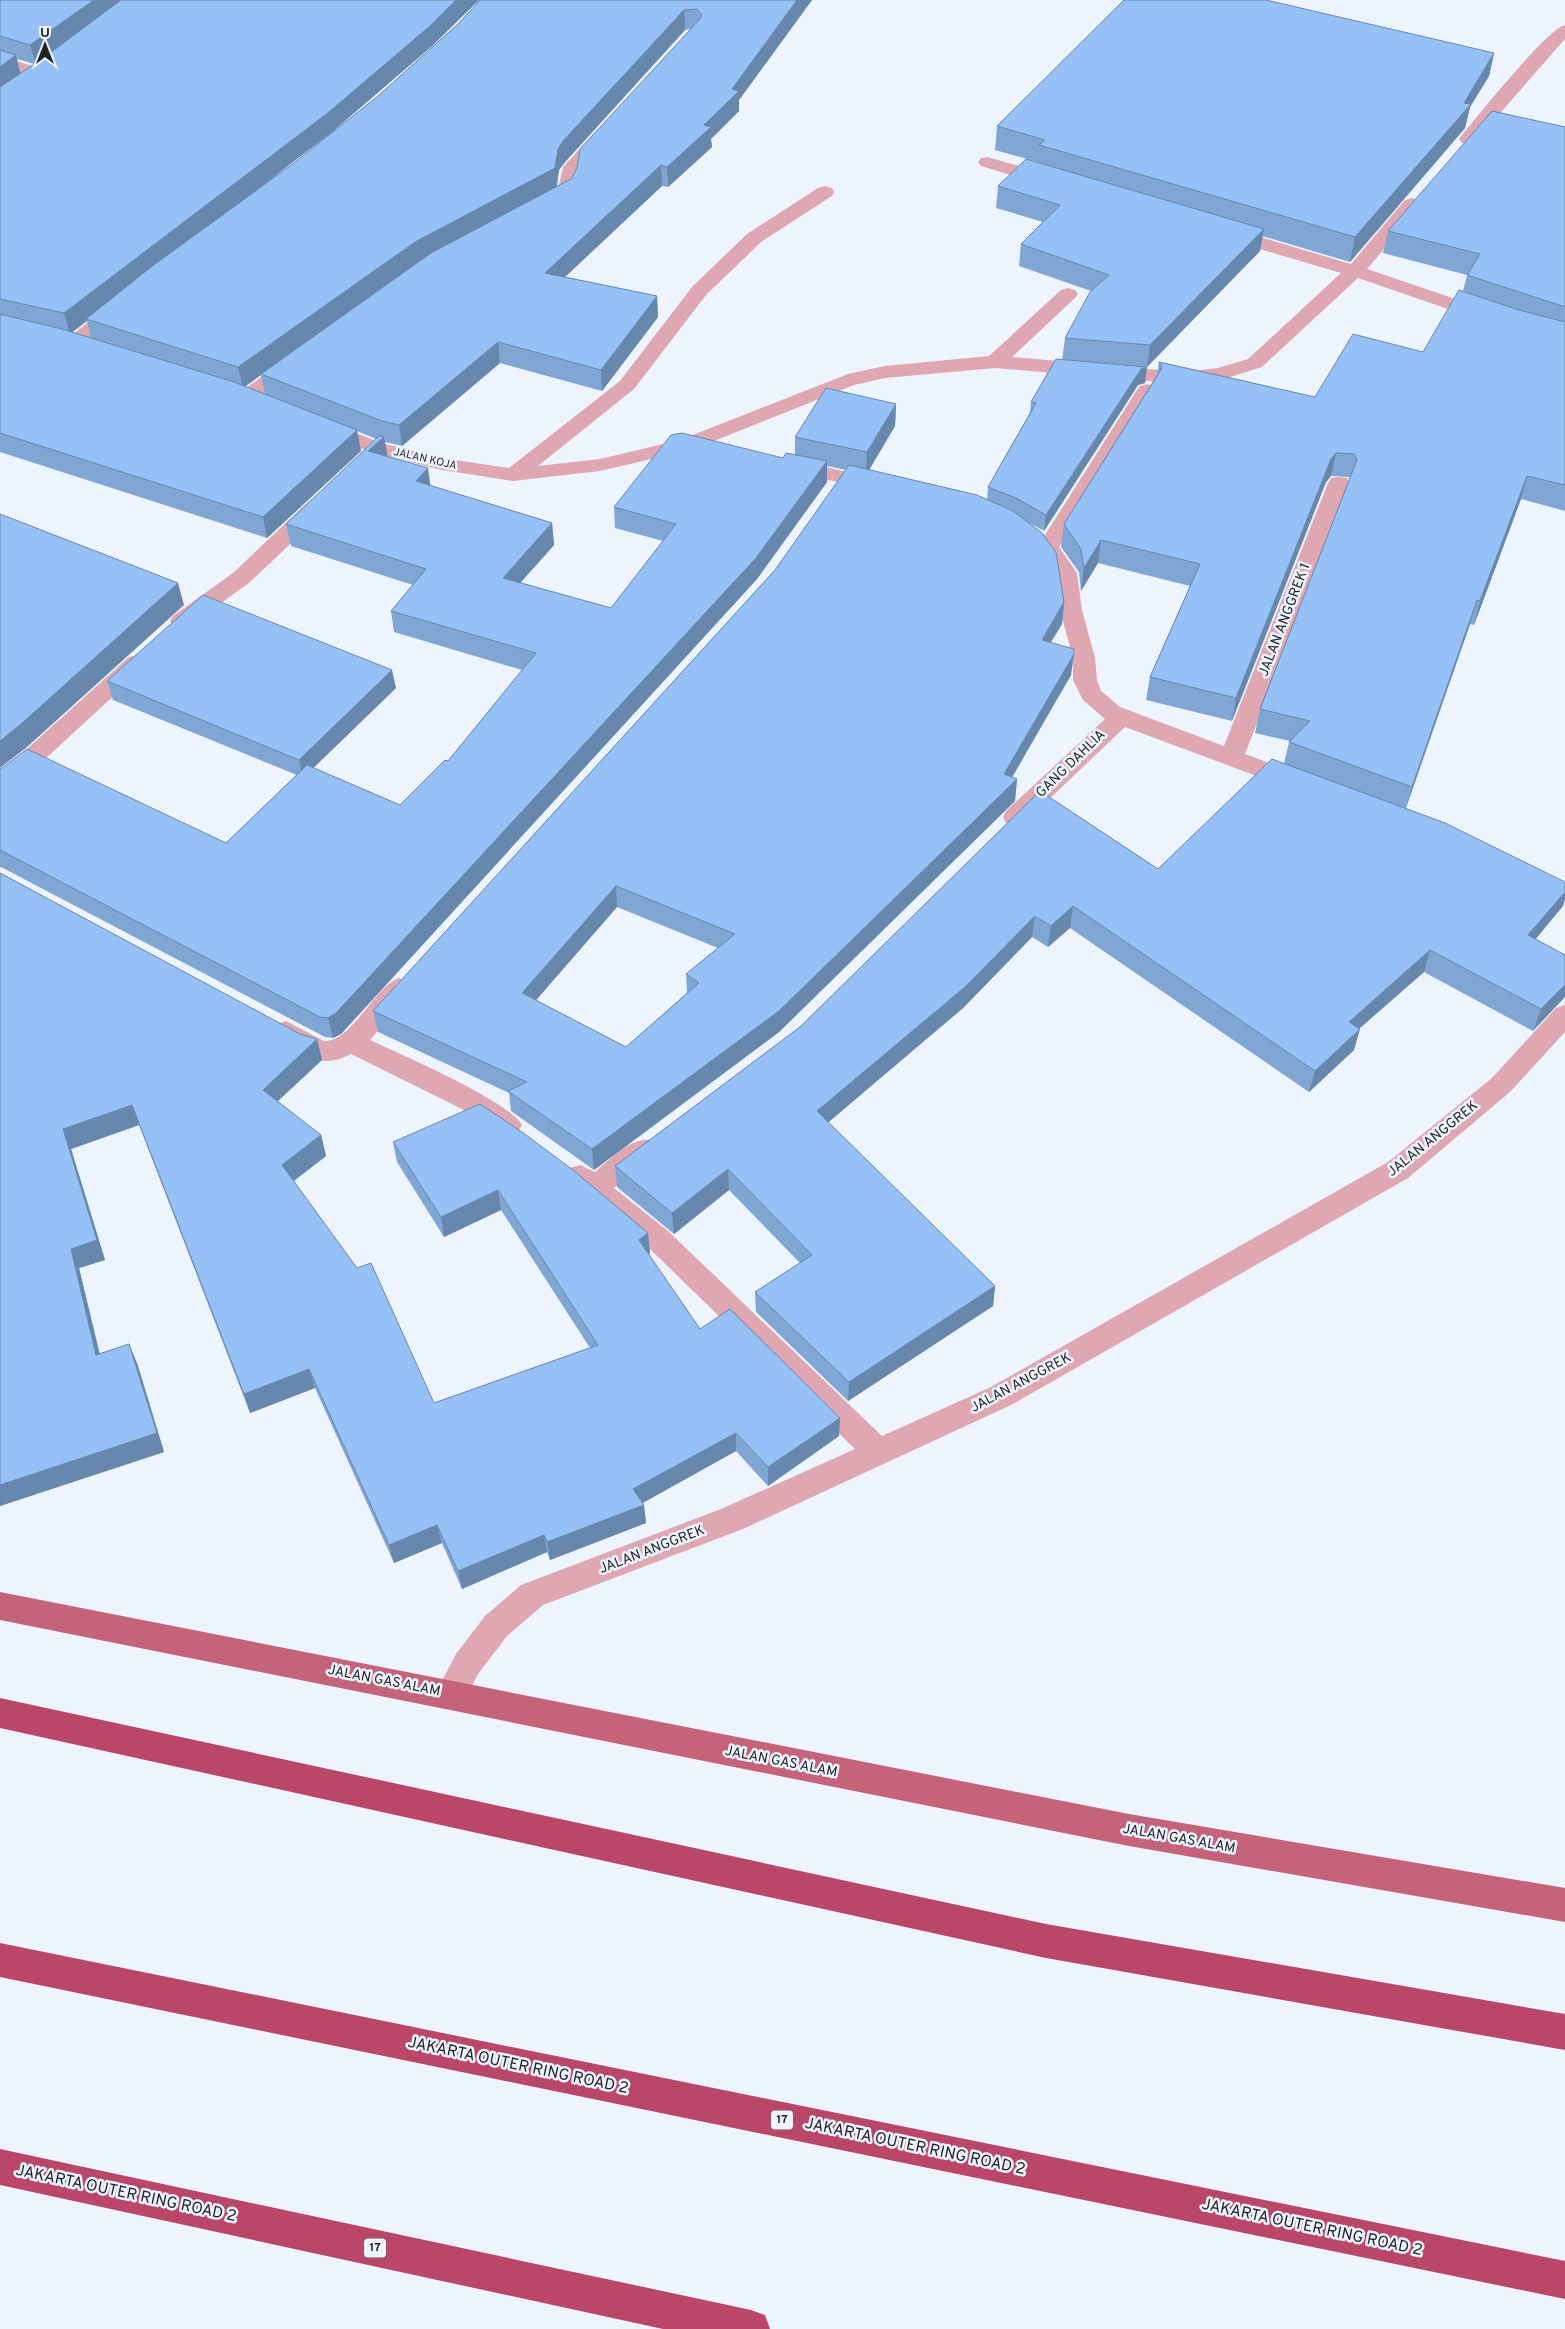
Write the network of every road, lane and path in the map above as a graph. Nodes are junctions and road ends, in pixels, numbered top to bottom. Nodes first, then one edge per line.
1 (1565, 30) edge
2 (1556, 48) edge
3 (0, 61) edge
4 (55, 62) edge
5 (40, 74) junction
6 (24, 84) edge
7 (612, 123) edge
8 (1458, 151) edge
9 (987, 162) dead end
10 (1072, 187) edge
11 (1426, 188) edge
12 (825, 192) dead end
13 (530, 213) edge
14 (1214, 229) edge
15 (1355, 271) junction
16 (134, 294) edge
17 (1068, 294) dead end
18 (1502, 321) edge
19 (74, 344) edge
20 (310, 350) edge
21 (995, 362) junction
22 (1147, 390) edge
23 (245, 397) edge
24 (308, 420) edge
25 (686, 445) junction
26 (726, 453) edge
27 (774, 463) edge
28 (513, 475) junction
29 (843, 477) junction
30 (1339, 483) edge
31 (898, 490) edge
32 (328, 496) edge
33 (826, 500) edge
34 (1012, 523) edge
35 (1048, 547) junction
36 (1121, 717) junction
37 (1231, 758) junction
38 (0, 782) edge
39 (1315, 788) edge
40 (1002, 830) edge
41 (411, 976) edge
42 (1565, 1015) edge
43 (263, 1018) edge
44 (351, 1042) junction
45 (664, 1134) edge
46 (528, 1138) edge
47 (558, 1160) edge
48 (594, 1187) junction
49 (879, 1453) junction
50 (0, 1606) edge
51 (451, 1694) junction
52 (0, 1713) edge
53 (1565, 1905) edge
54 (0, 1960) edge
55 (1565, 2032) edge
56 (0, 2167) edge
57 (1565, 2280) edge
58 (751, 2329) edge

1 - 2 street
2 - 8 street
3 - 5 street
4 - 5 street
5 - 6 street
7 - 13 street
9 - 10 street
11 - 15 street, JALAN KOJA
12 - 28 street
14 - 15 street
15 - 18 street
15 - 21 street, JALAN KOJA
16 - 19 street
17 - 21 street
20 - 23 street
21 - 25 street, JALAN KOJA
22 - 35 street
24 - 28 street, JALAN KOJA
25 - 26 street
25 - 28 street, JALAN KOJA
27 - 29 street
29 - 31 street
29 - 33 street
30 - 37 street, JALAN ANGGREK 1
32 - 38 street
34 - 35 street
35 - 36 street
36 - 37 street
36 - 40 street, GANG DAHLIA
37 - 39 street
41 - 44 street
42 - 49 street, JALAN ANGGREK
43 - 44 street
44 - 46 street
45 - 48 street
47 - 48 street
48 - 49 street
49 - 51 street, JALAN ANGGREK
50 - 51 main road, JALAN GAS ALAM
51 - 53 main road, JALAN GAS ALAM
52 - 55 highway
54 - 57 highway, JAKARTA OUTER RING ROAD 2 / 17
56 - 58 highway, JAKARTA OUTER RING ROAD 2 / 17

